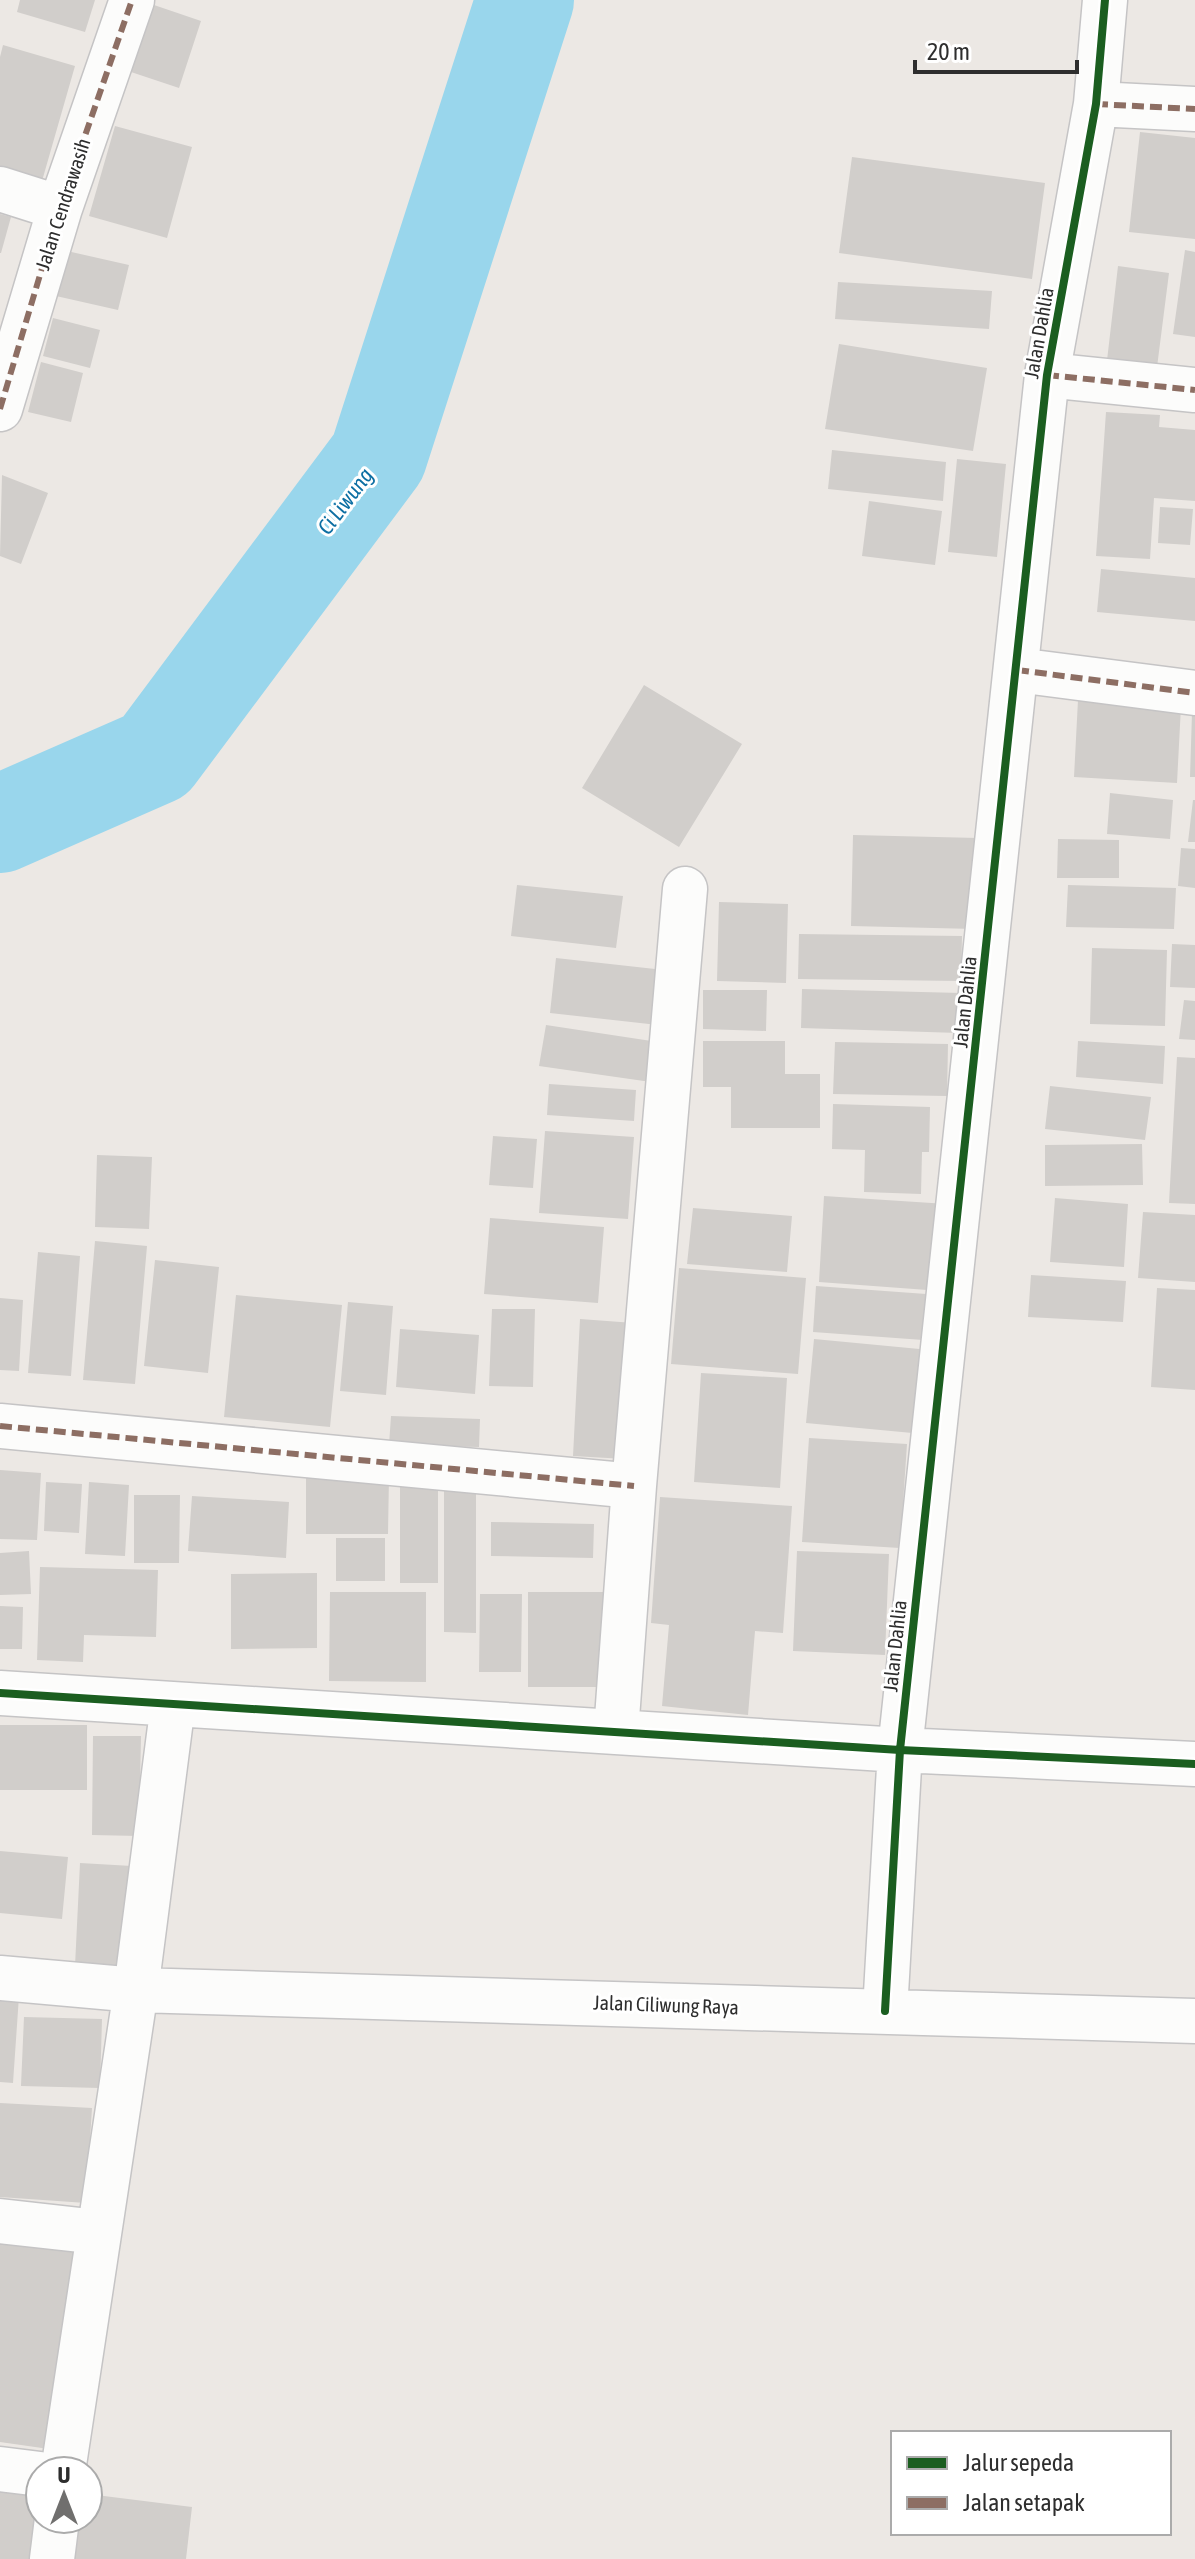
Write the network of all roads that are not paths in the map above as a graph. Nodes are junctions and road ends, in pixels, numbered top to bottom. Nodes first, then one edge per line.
1 (132, 0) edge
2 (1105, 0) edge
3 (1096, 104) junction
4 (1195, 109) edge
5 (0, 189) edge
6 (60, 208) junction
7 (1047, 375) junction
8 (1195, 390) edge
9 (0, 409) edge
10 (1017, 670) junction
11 (1195, 693) edge
12 (685, 889) dead end
13 (0, 1426) edge
14 (634, 1486) junction
15 (0, 1693) edge
16 (173, 1704) junction
17 (616, 1732) junction
18 (900, 1750) junction
19 (1195, 1764) edge
20 (0, 1978) edge
21 (136, 1990) junction
22 (885, 2011) junction
23 (1195, 2021) edge
24 (0, 2221) edge
25 (98, 2232) junction
26 (65, 2455) edge
27 (0, 2469) edge
28 (24, 2472) edge
29 (55, 2535) edge
30 (52, 2559) edge

1 - 6 street, Jalan Cendrawasih
2 - 3 street, Jalan Dahlia
3 - 4 street
3 - 7 street, Jalan Dahlia
5 - 6 street
6 - 9 street, Jalan Cendrawasih
7 - 8 street
7 - 10 street, Jalan Dahlia
10 - 11 street
10 - 18 street, Jalan Dahlia
12 - 14 street
13 - 14 street
14 - 17 street
15 - 16 street
16 - 17 street
16 - 21 street
17 - 18 street
18 - 19 street
18 - 22 street, Jalan Dahlia
20 - 21 street, Jalan Ciliwung Raya
21 - 22 street, Jalan Ciliwung Raya
21 - 25 street
22 - 23 street, Jalan Ciliwung Raya
24 - 25 street
25 - 26 street
27 - 28 street
29 - 30 street

